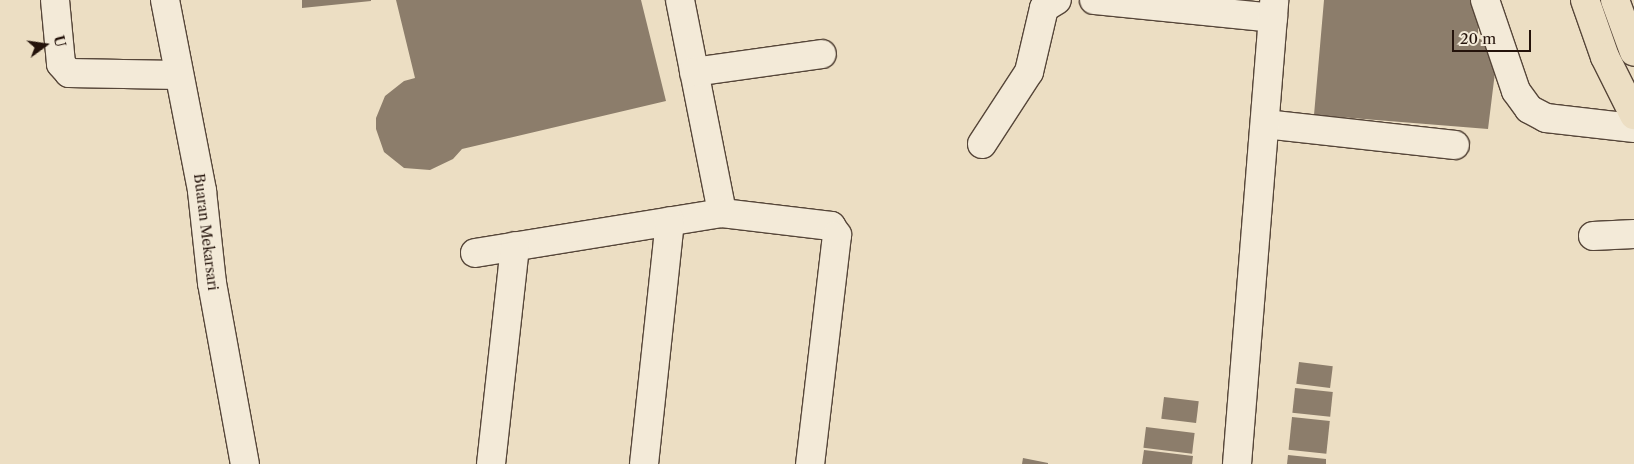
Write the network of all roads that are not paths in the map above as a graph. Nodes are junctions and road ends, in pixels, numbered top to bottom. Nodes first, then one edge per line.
1 (55, 0) edge
2 (165, 0) edge
3 (680, 0) edge
4 (1057, 0) edge
5 (1094, 0) edge
6 (1485, 0) edge
7 (1585, 0) edge
8 (1615, 0) edge
9 (1274, 9) edge
10 (1634, 52) edge
11 (822, 54) dead end
12 (694, 72) junction
13 (178, 75) junction
14 (1634, 114) edge
15 (1265, 124) junction
16 (1634, 128) edge
17 (982, 144) dead end
18 (1454, 146) dead end
19 (722, 214) junction
20 (670, 221) junction
21 (1634, 234) edge
22 (1593, 236) dead end
23 (515, 246) junction
24 (475, 253) dead end
25 (245, 464) edge
26 (491, 464) edge
27 (644, 464) edge
28 (810, 464) edge
29 (1237, 464) edge

1 - 13 street
2 - 13 street, Buaran Mekarsari
3 - 12 street
4 - 17 street
5 - 9 street
6 - 16 street
7 - 14 main road
8 - 10 main road
9 - 15 street
11 - 12 street
12 - 19 street
13 - 25 street, Buaran Mekarsari
15 - 18 street
15 - 29 street
19 - 20 street
19 - 28 street
20 - 23 street
20 - 27 street
21 - 22 street
23 - 24 street
23 - 26 street

